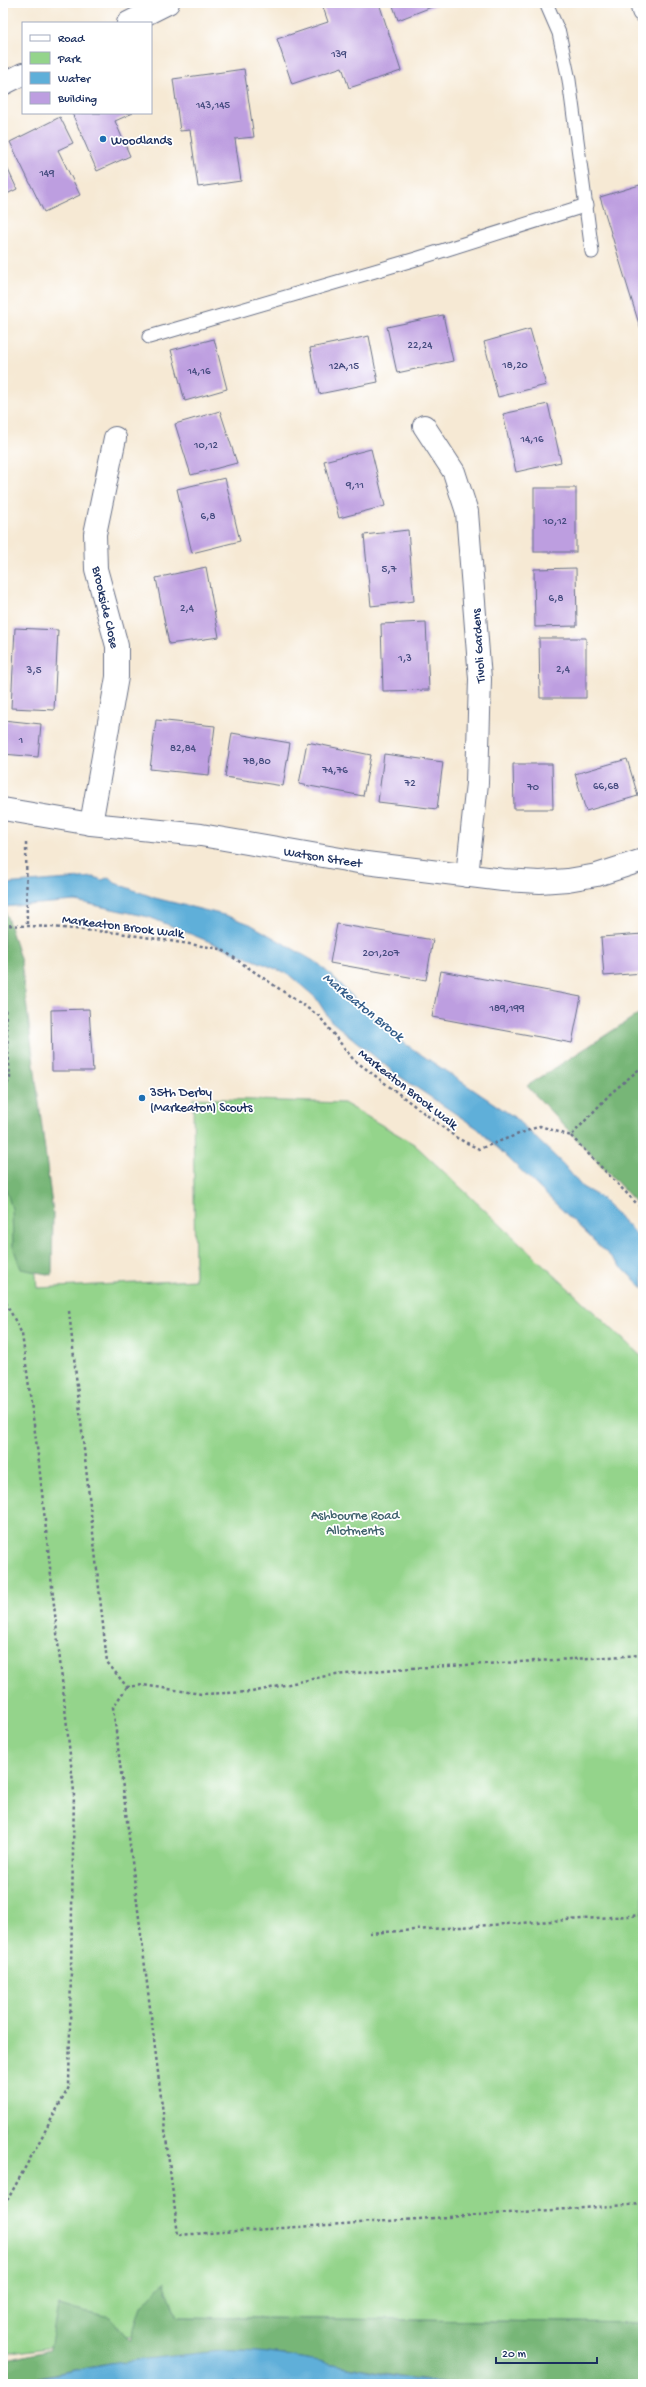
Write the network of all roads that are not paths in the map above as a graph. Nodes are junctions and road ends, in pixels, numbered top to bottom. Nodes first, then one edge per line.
1 (168, 3) edge
2 (546, 3) edge
3 (640, 3) edge
4 (145, 8) edge
5 (643, 11) edge
6 (129, 22) edge
7 (22, 74) edge
8 (3, 84) edge
9 (587, 205) junction
10 (592, 252) dead end
11 (149, 337) dead end
12 (424, 426) dead end
13 (115, 438) dead end
14 (3, 809) edge
15 (91, 824) junction
16 (643, 860) edge
17 (468, 876) junction

1 - 4 street
2 - 9 lane
3 - 5 street
4 - 6 street
7 - 8 street
9 - 10 lane
9 - 11 lane
12 - 17 street, Tivoli Gardens
13 - 15 street, Brookside Close
14 - 15 street, Watson Street
15 - 17 street, Watson Street
16 - 17 street, Watson Street

